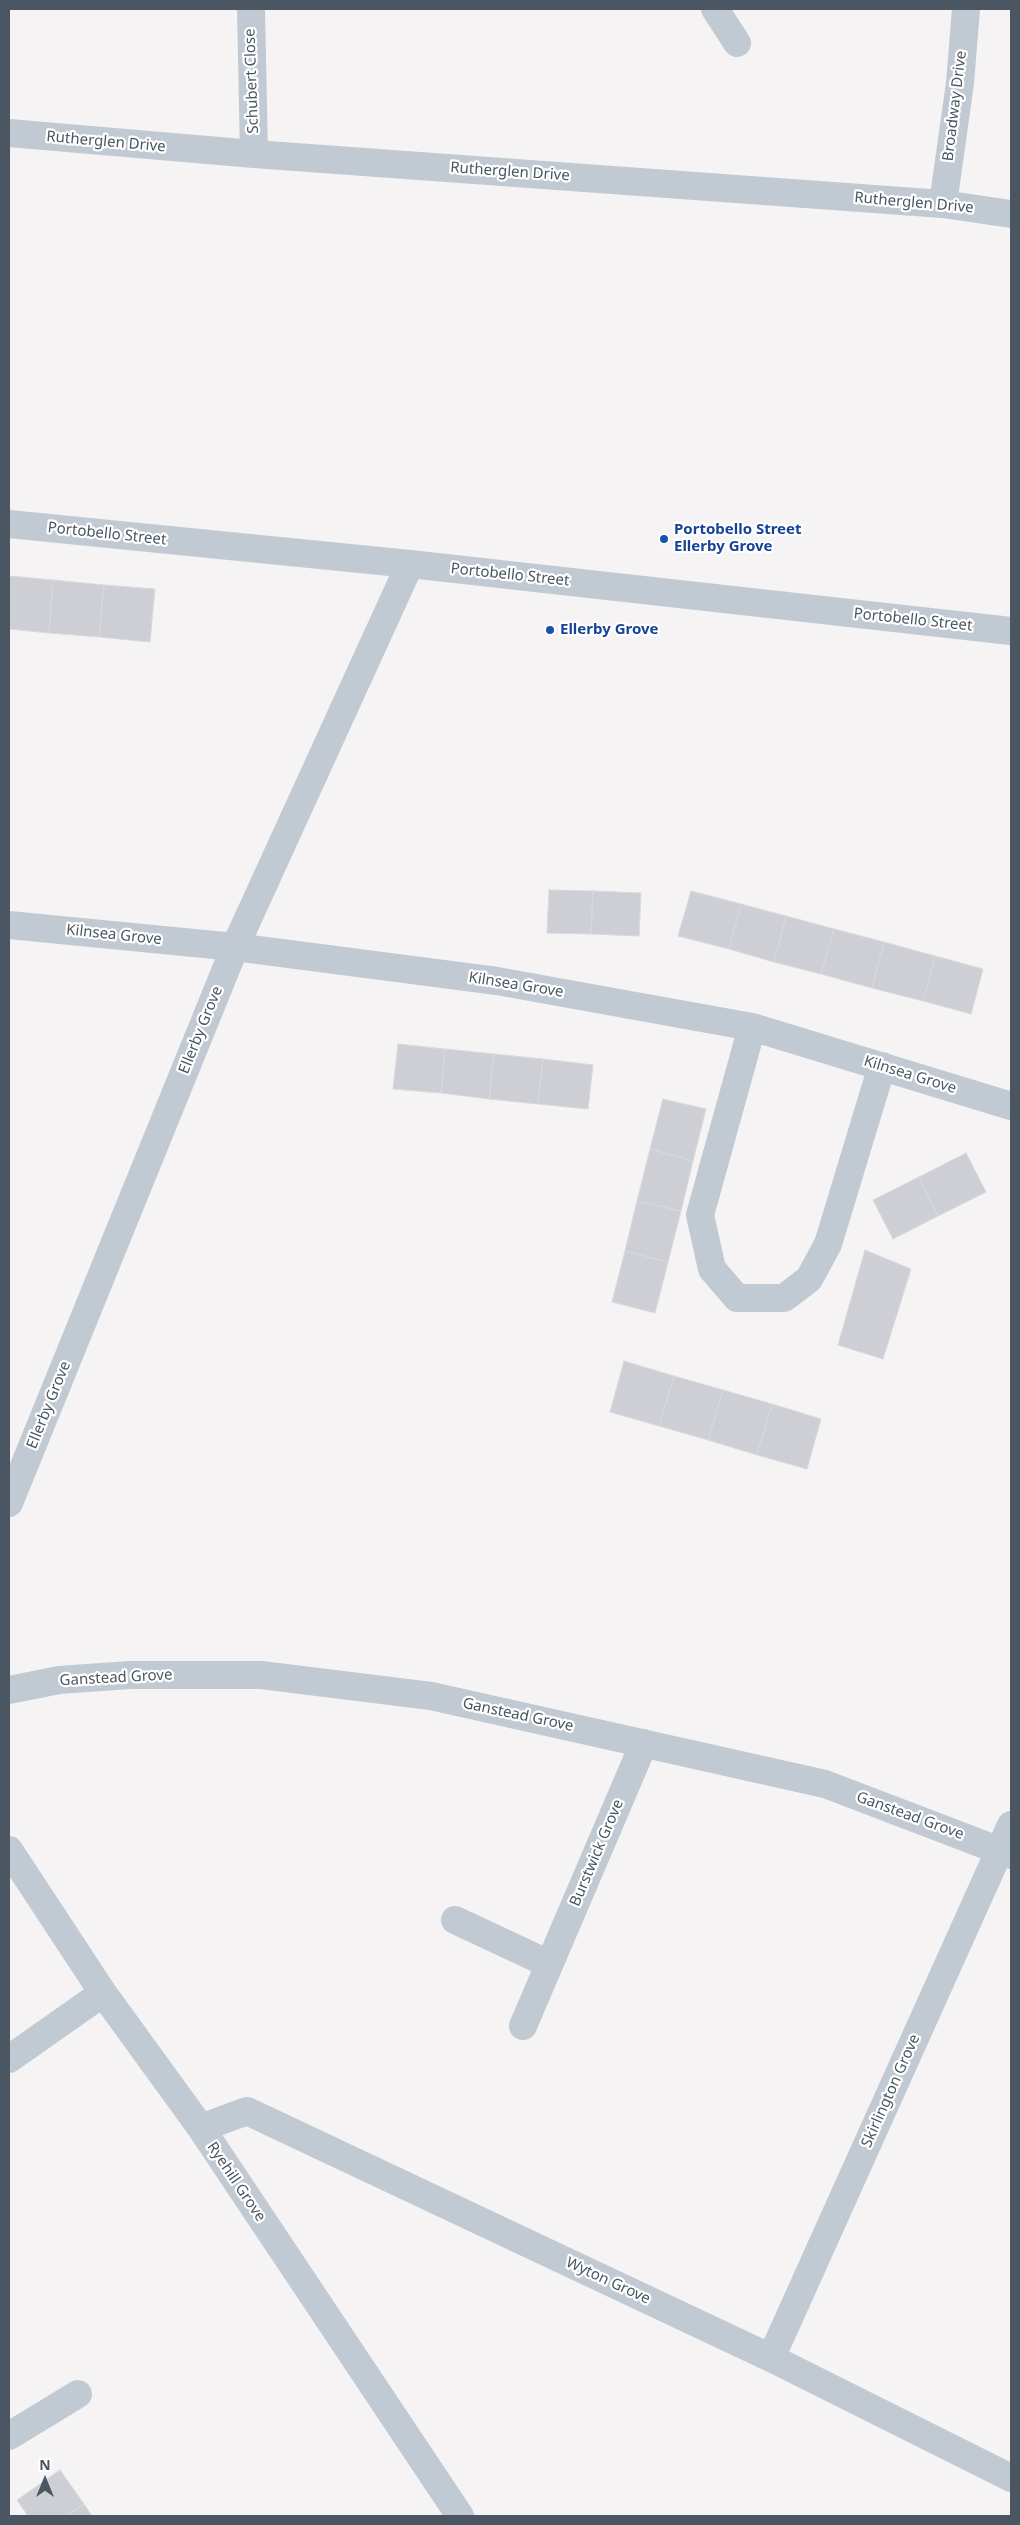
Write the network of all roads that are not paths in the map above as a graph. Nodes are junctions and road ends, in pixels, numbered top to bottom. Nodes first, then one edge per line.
1 (251, 9) edge
2 (715, 9) edge
3 (966, 9) edge
4 (736, 43) dead end
5 (9, 134) edge
6 (254, 154) junction
7 (943, 204) junction
8 (1011, 214) edge
9 (9, 524) edge
10 (410, 564) junction
11 (1011, 631) edge
12 (9, 925) edge
13 (235, 947) junction
14 (752, 1027) junction
15 (882, 1066) junction
16 (1011, 1106) edge
17 (9, 1503) edge
18 (9, 1690) edge
19 (644, 1743) junction
20 (1011, 1825) edge
21 (9, 1850) edge
22 (1006, 1852) edge
23 (456, 1920) dead end
24 (549, 1964) junction
25 (103, 1994) junction
26 (523, 2026) dead end
27 (9, 2059) edge
28 (201, 2128) junction
29 (771, 2358) junction
30 (78, 2394) dead end
31 (9, 2436) edge
32 (1011, 2478) edge
33 (460, 2516) edge

1 - 6 street, Schubert Close
2 - 4 street
3 - 7 street, Broadway Drive
5 - 6 street, Rutherglen Drive
6 - 7 street, Rutherglen Drive
7 - 8 street, Rutherglen Drive
9 - 10 street, Portobello Street
10 - 11 street, Portobello Street
10 - 13 street, Ellerby Grove
12 - 13 street, Kilnsea Grove
13 - 14 street, Kilnsea Grove
13 - 17 street, Ellerby Grove
14 - 15 street, Kilnsea Grove
14 - 15 street
15 - 16 street, Kilnsea Grove
18 - 19 street, Ganstead Grove
19 - 22 street, Ganstead Grove
19 - 24 street, Burstwick Grove
20 - 22 street, Skirlington Grove
21 - 25 street, Ryehill Grove
22 - 29 street, Skirlington Grove
23 - 24 street
24 - 26 street, Burstwick Grove
25 - 27 street
25 - 28 street, Ryehill Grove
28 - 29 street, Wyton Grove
28 - 33 street, Ryehill Grove
29 - 32 street, Wyton Grove
30 - 31 street

